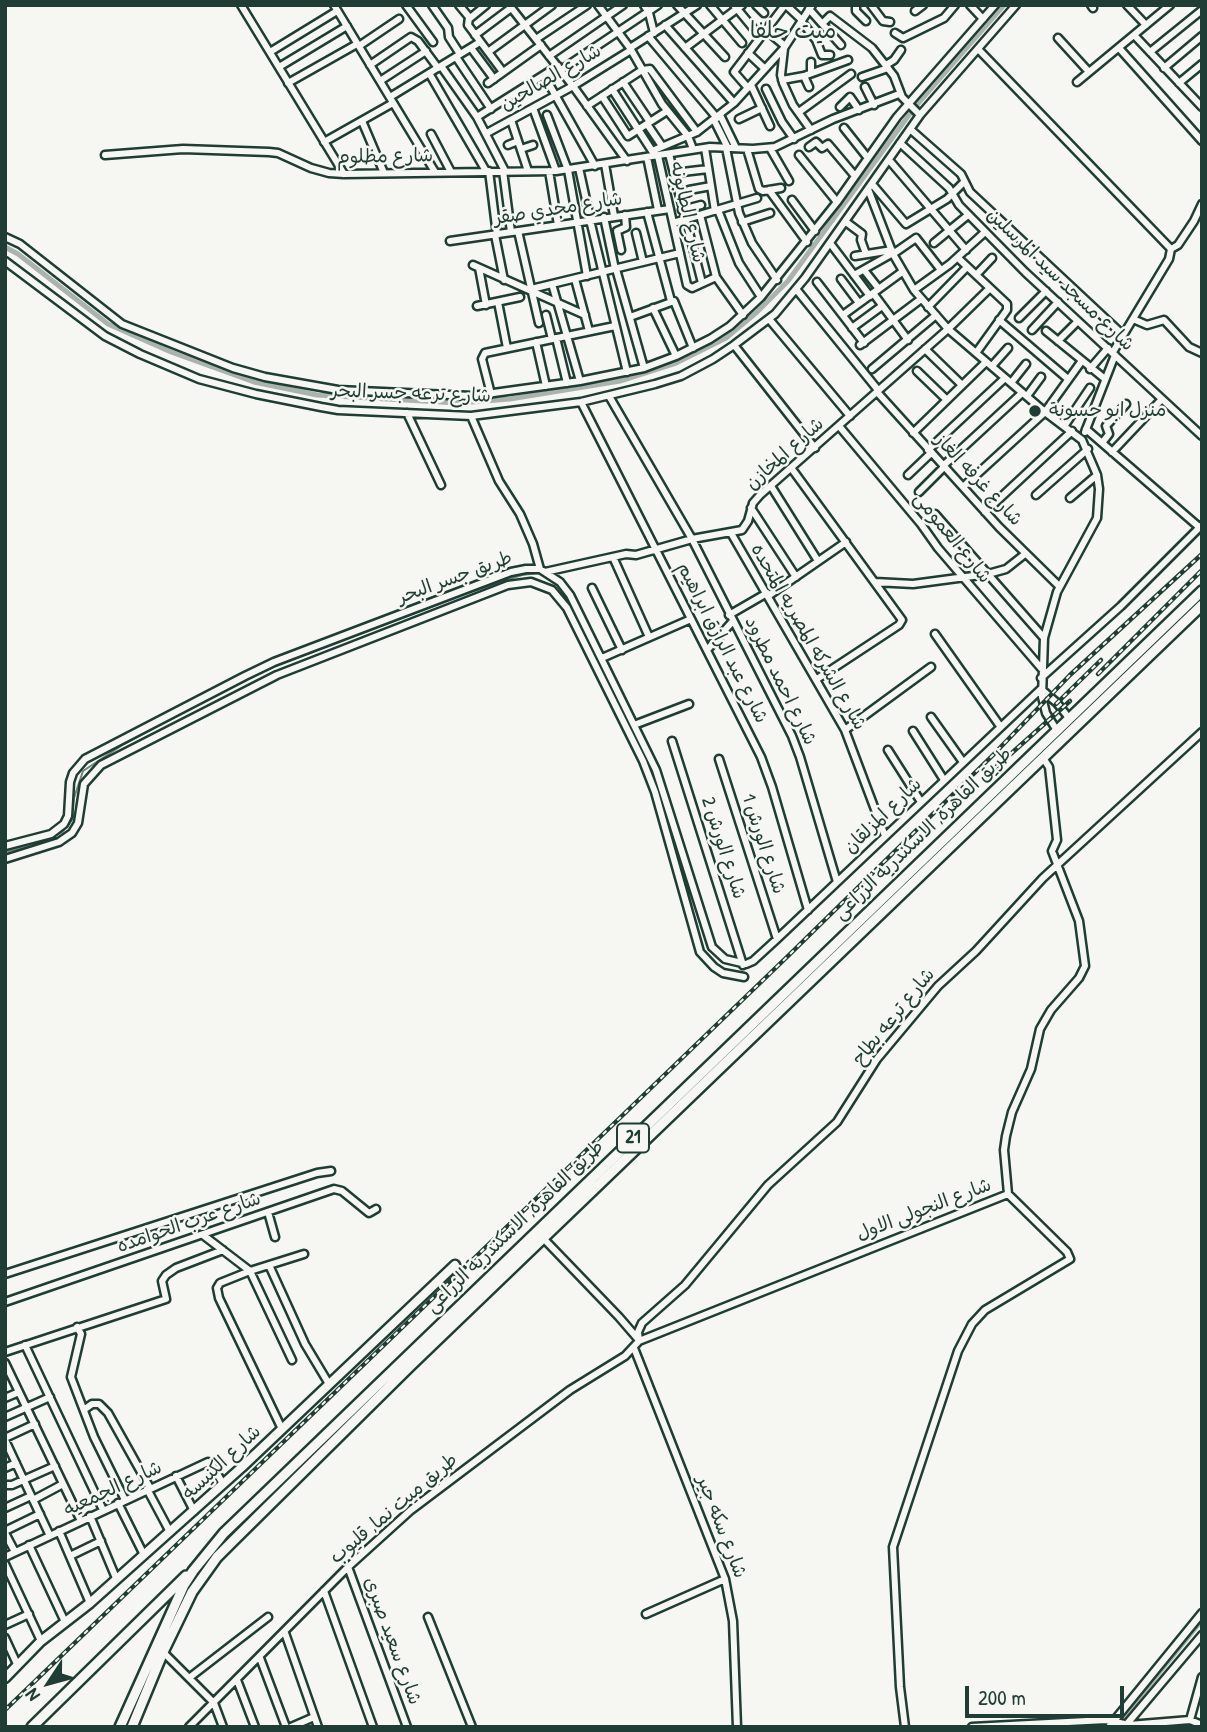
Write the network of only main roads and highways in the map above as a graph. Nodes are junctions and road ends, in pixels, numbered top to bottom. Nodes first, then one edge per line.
1 (1202, 591) edge
2 (1202, 606) edge
3 (455, 1265) dead end
4 (193, 1571) junction
5 (5, 1678) edge
6 (32, 1727) edge
7 (120, 1727) edge
8 (132, 1727) edge

1 - 4 highway, طريق القاهرة, الاسكندرية الزراعى / 21
2 - 8 highway, طريق القاهرة, الاسكندرية الزراعى / 21
3 - 5 main road, شارع الكنيسه
4 - 6 highway
4 - 7 highway, طريق القاهرة, الاسكندرية الزراعى / 21

